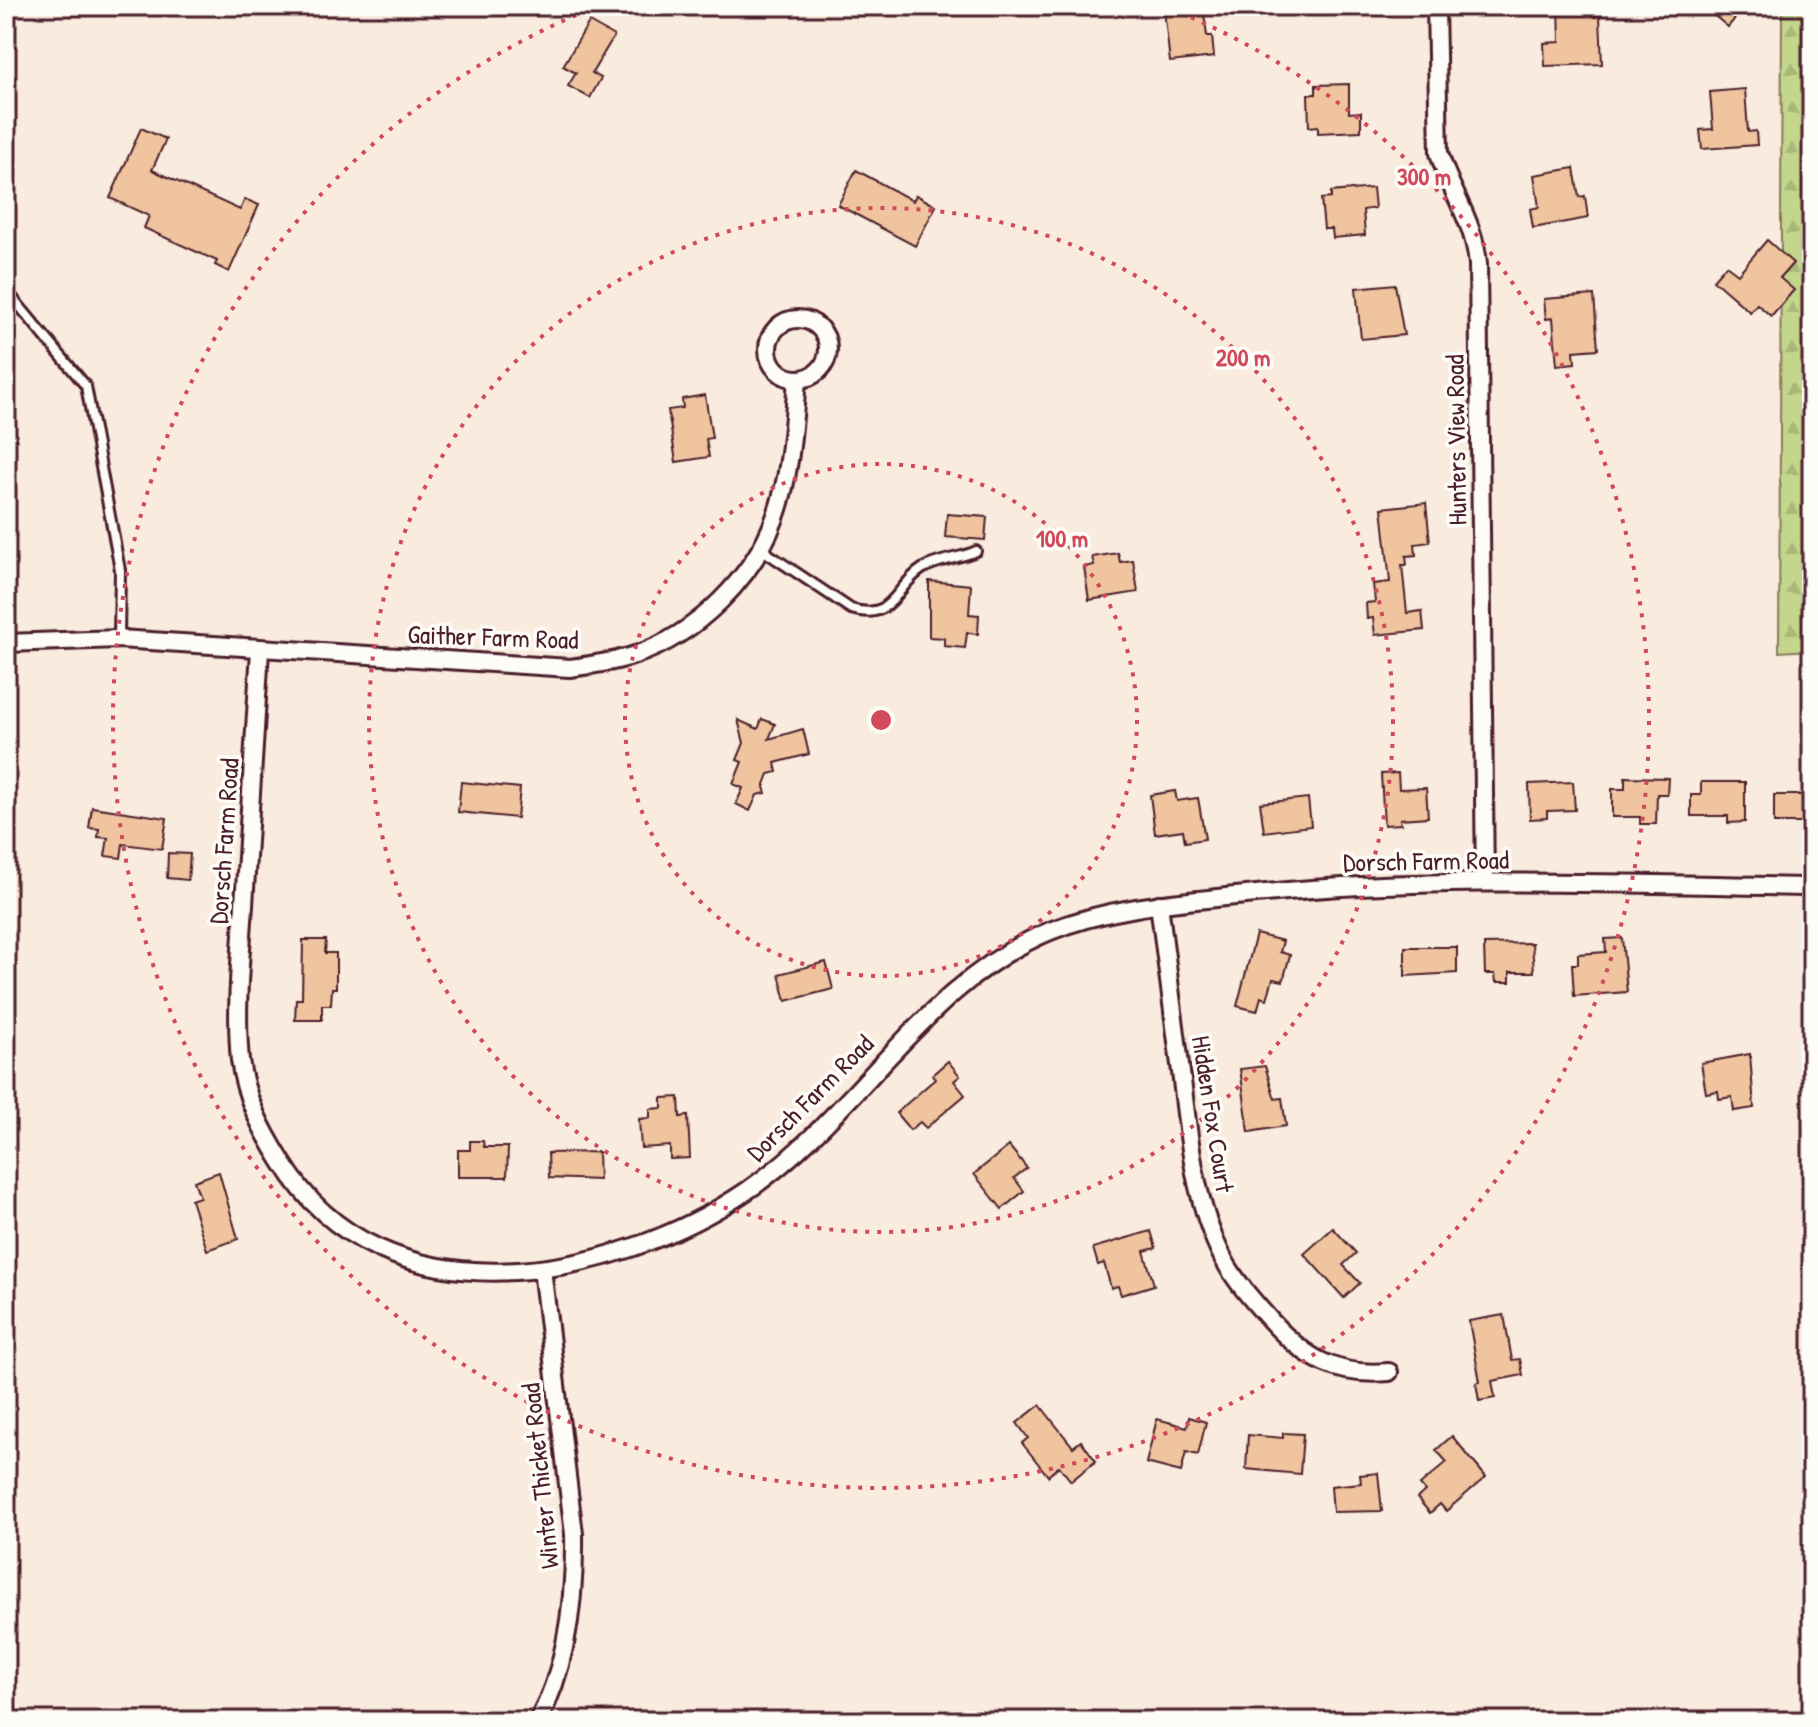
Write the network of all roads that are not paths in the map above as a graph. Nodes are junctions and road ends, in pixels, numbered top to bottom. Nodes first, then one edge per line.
1 (1436, 6) edge
2 (6, 290) edge
3 (797, 380) dead end
4 (760, 548) junction
5 (976, 551) dead end
6 (119, 639) junction
7 (6, 643) edge
8 (260, 650) junction
9 (1485, 882) junction
10 (1812, 887) edge
11 (1159, 904) junction
12 (542, 1269) junction
13 (1389, 1372) dead end
14 (538, 1721) edge

1 - 9 street, Hunters View Road
2 - 6 lane
3 - 4 street, Gaither Farm Road
4 - 5 lane
4 - 8 street, Gaither Farm Road
6 - 7 street, Gaither Farm Road
6 - 8 street, Gaither Farm Road
8 - 12 street, Dorsch Farm Road
9 - 10 street, Dorsch Farm Road
9 - 11 street, Dorsch Farm Road
11 - 12 street, Dorsch Farm Road
11 - 13 street, Hidden Fox Court
12 - 14 street, Winter Thicket Road

